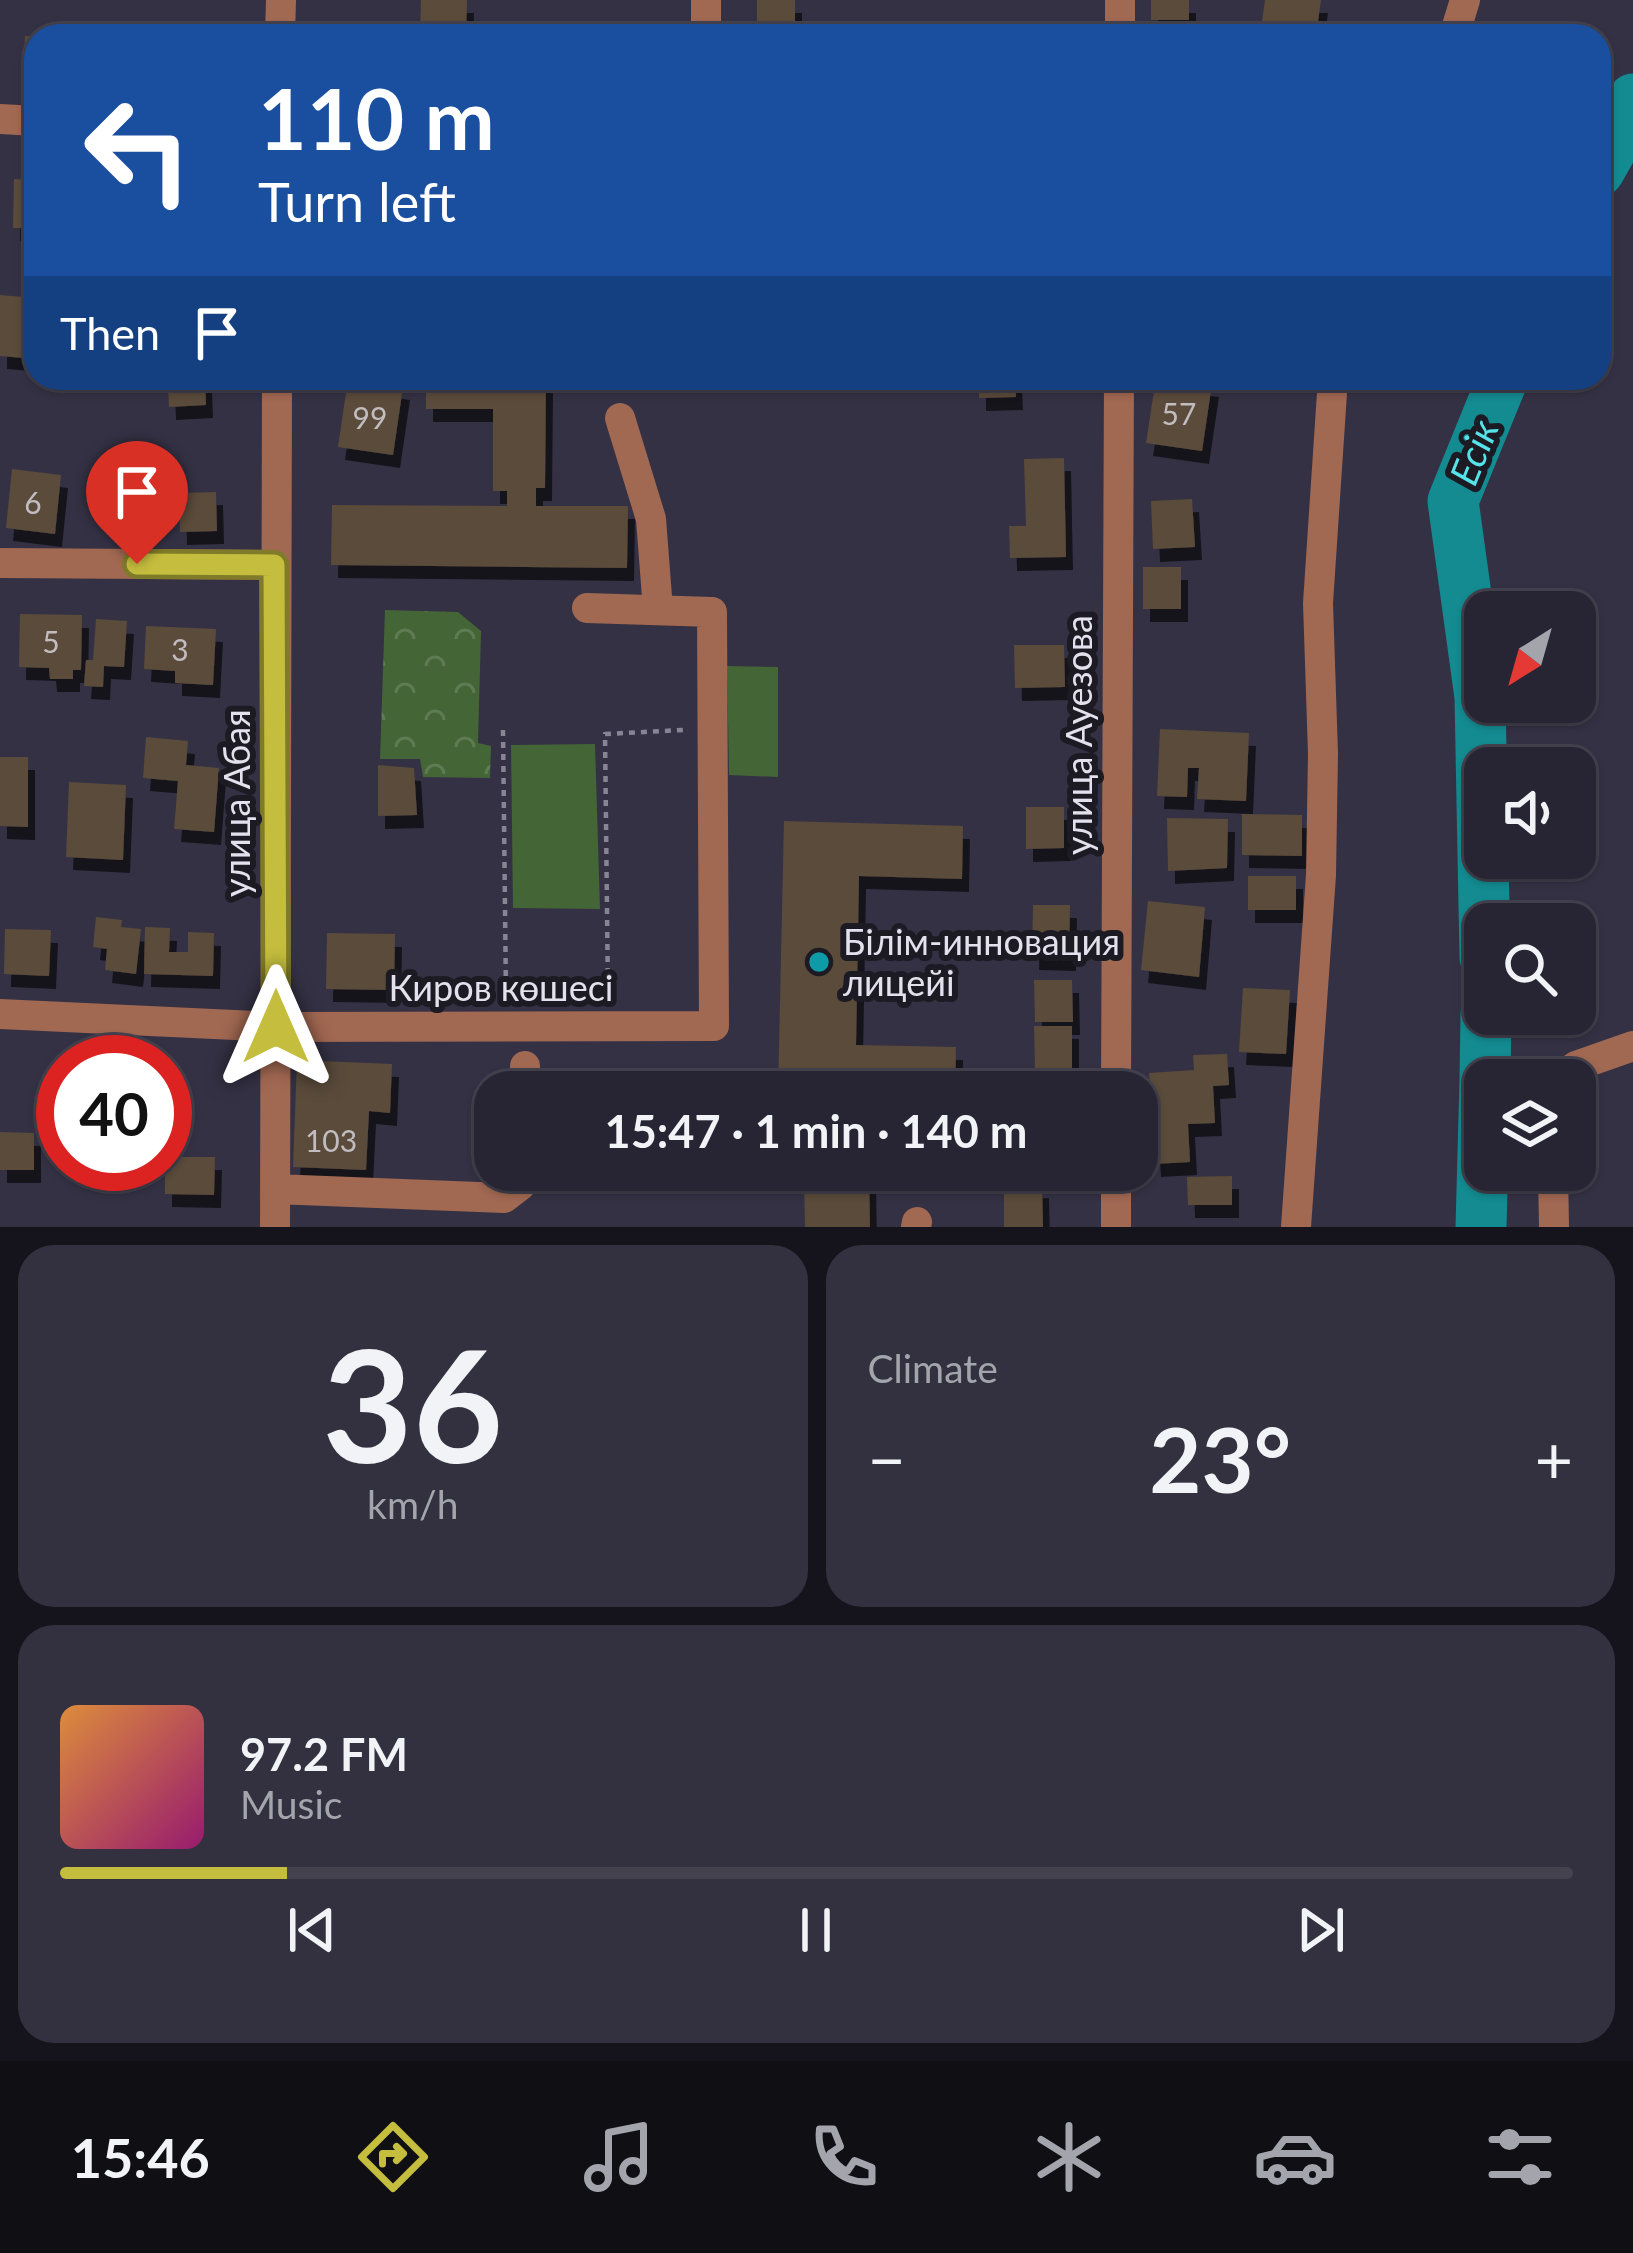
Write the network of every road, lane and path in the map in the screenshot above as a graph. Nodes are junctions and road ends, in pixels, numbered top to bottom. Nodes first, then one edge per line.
1 (277, 390) edge
2 (1118, 390) edge
3 (1332, 390) edge
4 (620, 418) dead end
5 (0, 562) edge
6 (274, 565) junction
7 (587, 608) dead end
8 (658, 610) junction
9 (712, 729) junction
10 (502, 730) dead end
11 (0, 1014) edge
12 (506, 1026) junction
13 (608, 1026) junction
14 (276, 1027) junction
15 (1633, 1046) edge
16 (1596, 1059) edge
17 (1116, 1071) edge
18 (274, 1189) junction
19 (513, 1191) edge
20 (1116, 1191) edge
21 (1553, 1191) edge
22 (274, 1227) edge
23 (1115, 1227) edge
24 (1296, 1227) edge
25 (1554, 1227) edge

1 - 6 street, улица Абая
2 - 17 street, улица Ауезова
3 - 24 street
4 - 8 street
5 - 6 street
6 - 14 street, улица Абая
7 - 8 street
8 - 9 street
9 - 13 path
9 - 13 street, Киров көшесі
10 - 12 path
11 - 14 street, Киров көшесі
12 - 13 street, Киров көшесі
12 - 14 street, Киров көшесі
14 - 18 street, улица Абая
15 - 16 street
18 - 19 street
18 - 22 street, улица Абая
20 - 23 street
21 - 25 street

